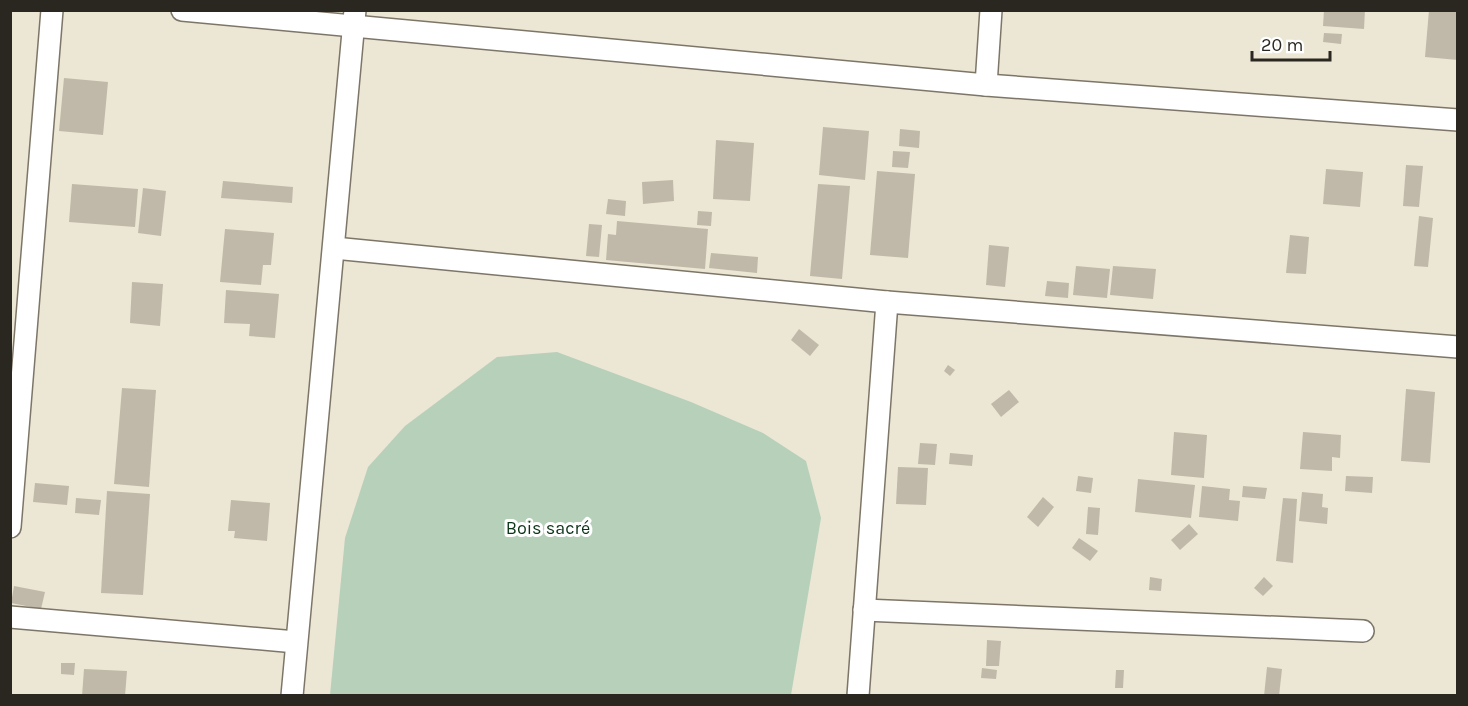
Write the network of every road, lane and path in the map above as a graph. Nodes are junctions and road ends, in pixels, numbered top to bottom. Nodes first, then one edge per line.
1 (52, 10) edge
2 (182, 10) edge
3 (991, 10) edge
4 (355, 19) edge
5 (986, 85) junction
6 (1458, 120) edge
7 (334, 248) junction
8 (886, 302) junction
9 (19, 311) edge
10 (1458, 347) edge
11 (10, 527) edge
12 (864, 610) junction
13 (10, 617) edge
14 (1364, 631) dead end
15 (296, 642) junction
16 (292, 696) edge
17 (858, 696) edge

1 - 9 street
2 - 4 street
3 - 5 street
4 - 5 street
4 - 7 street
5 - 6 street
7 - 8 street
7 - 15 street
8 - 10 street
8 - 12 street
9 - 11 street
12 - 14 street
12 - 17 street
13 - 15 street
15 - 16 street

